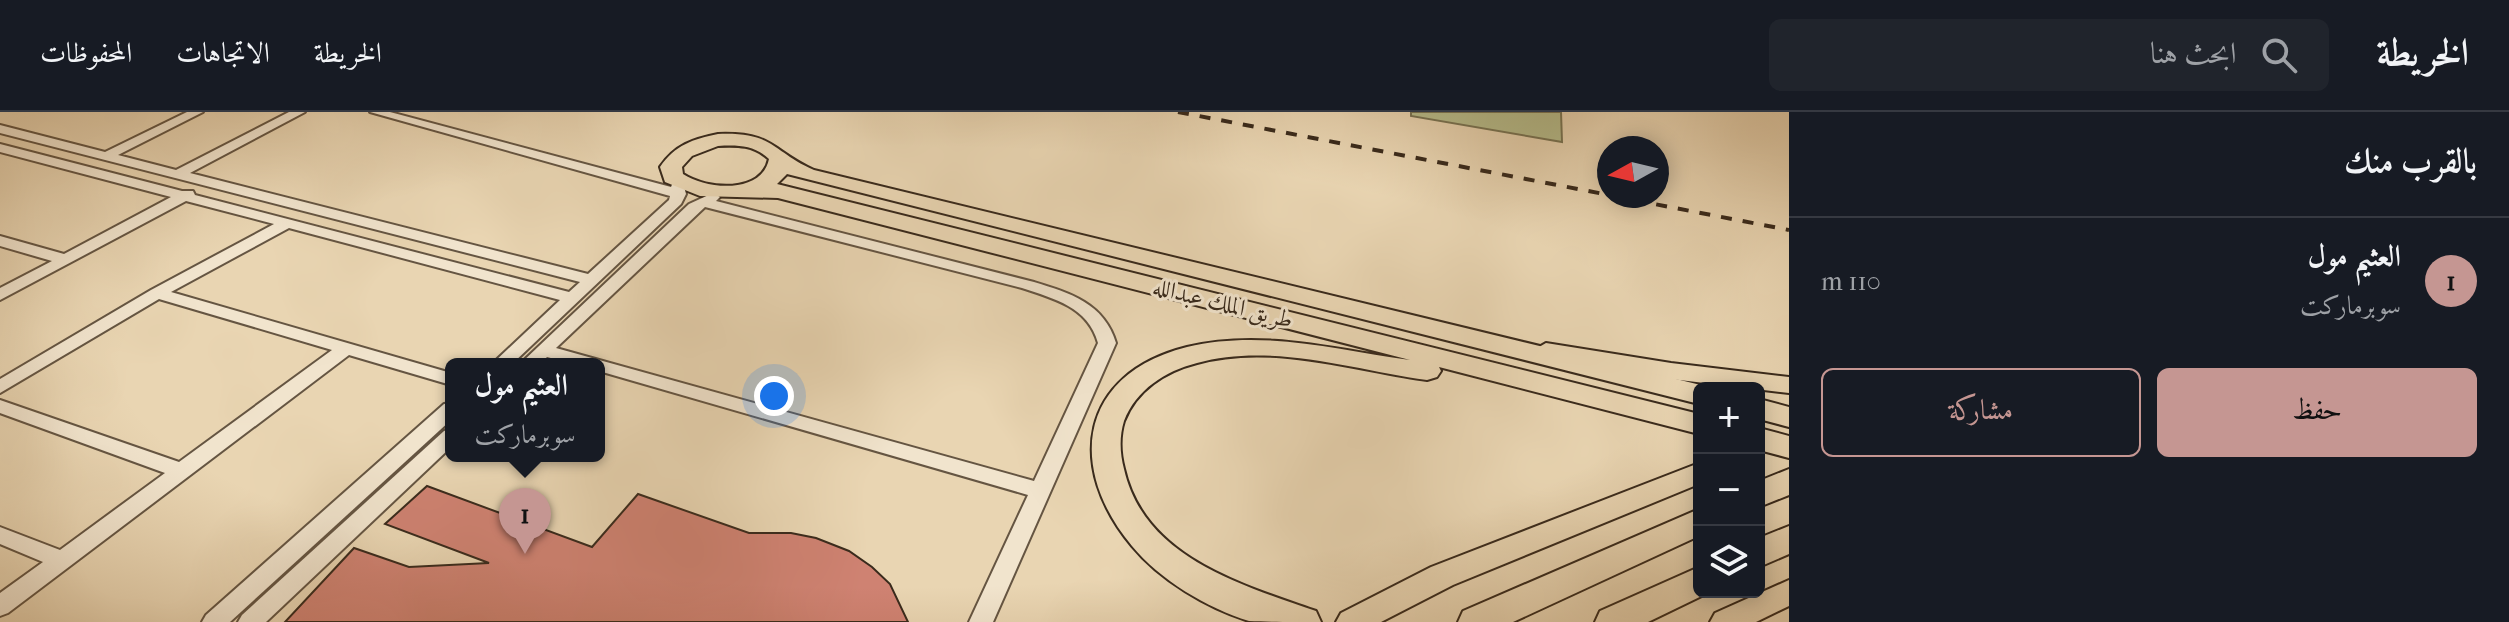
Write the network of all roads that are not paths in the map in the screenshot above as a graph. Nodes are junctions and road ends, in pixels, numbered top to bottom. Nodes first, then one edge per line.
1 (197, 112) edge
2 (299, 112) edge
3 (376, 112) edge
4 (0, 129) edge
5 (0, 148) edge
6 (106, 156) junction
7 (781, 163) junction
8 (178, 174) junction
9 (207, 182) junction
10 (678, 188) junction
11 (734, 191) junction
12 (184, 197) junction
13 (703, 202) junction
14 (284, 225) junction
15 (0, 241) edge
16 (66, 260) junction
17 (589, 279) junction
18 (157, 293) junction
19 (0, 295) edge
20 (569, 297) junction
21 (1486, 342) junction
22 (344, 350) junction
23 (544, 350) junction
24 (507, 358) edge
25 (535, 358) edge
26 (572, 358) edge
27 (605, 368) edge
28 (445, 377) edge
29 (1535, 383) junction
30 (1789, 385) edge
31 (0, 387) edge
32 (1693, 393) edge
33 (0, 406) edge
34 (1765, 411) edge
35 (445, 414) edge
36 (1789, 417) edge
37 (1693, 422) edge
38 (445, 442) edge
39 (181, 471) junction
40 (1693, 475) edge
41 (1789, 481) edge
42 (1042, 491) junction
43 (1765, 492) edge
44 (1693, 525) edge
45 (0, 535) edge
46 (1789, 539) edge
47 (1765, 550) edge
48 (62, 560) junction
49 (1693, 584) edge
50 (1789, 592) edge
51 (0, 606) edge
52 (214, 622) edge
53 (250, 622) edge
54 (981, 622) edge
55 (1303, 622) edge
56 (1352, 622) edge
57 (1476, 622) edge
58 (1613, 622) edge
59 (1726, 622) edge

1 - 6 street
2 - 8 street
3 - 10 street
4 - 6 street
5 - 12 street
6 - 8 street
7 - 10 highway, طريق الملك عبدالله
7 - 11 highway
7 - 21 highway, طريق الملك عبدالله
8 - 9 street
9 - 12 street
9 - 17 street
10 - 11 highway, طريق الملك عبدالله
10 - 17 street
11 - 13 street
11 - 29 highway, طريق الملك عبدالله
12 - 14 street
12 - 16 street
13 - 23 street
13 - 42 street
14 - 18 street
14 - 20 street
15 - 16 street
16 - 19 street
17 - 20 street
18 - 22 street
18 - 31 street
20 - 24 street
21 - 30 main road
21 - 32 highway, طريق الملك عبدالله
22 - 28 street
22 - 39 street
23 - 25 street
23 - 26 street
27 - 42 street
29 - 37 highway, طريق الملك عبدالله
29 - 55 highway
33 - 39 street
34 - 36 highway
35 - 52 street
38 - 53 street
39 - 48 street
40 - 56 main road
41 - 43 highway
42 - 54 street
44 - 57 highway
45 - 48 street
46 - 47 highway
48 - 51 street
49 - 58 highway
50 - 59 main road

